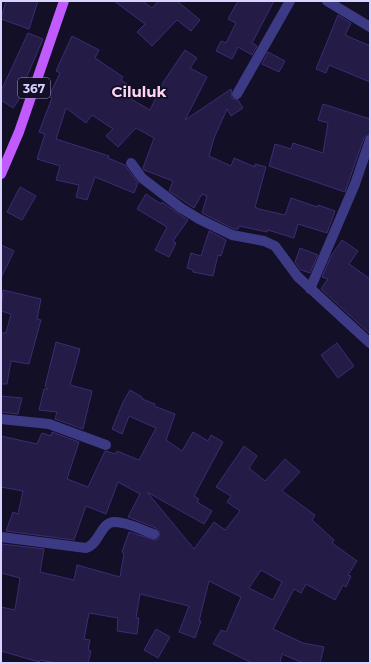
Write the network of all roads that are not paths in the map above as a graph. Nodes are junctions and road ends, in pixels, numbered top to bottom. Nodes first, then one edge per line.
1 (64, 1) edge
2 (290, 1) edge
3 (327, 1) edge
4 (370, 27) edge
5 (236, 94) dead end
6 (370, 140) edge
7 (131, 163) dead end
8 (1, 174) edge
9 (310, 289) junction
10 (370, 343) edge
11 (1, 419) edge
12 (106, 445) dead end
13 (154, 534) dead end
14 (1, 538) edge

1 - 8 main road, 367
2 - 5 street
3 - 4 street
6 - 9 street
7 - 9 street
9 - 10 street
11 - 12 street
13 - 14 street

